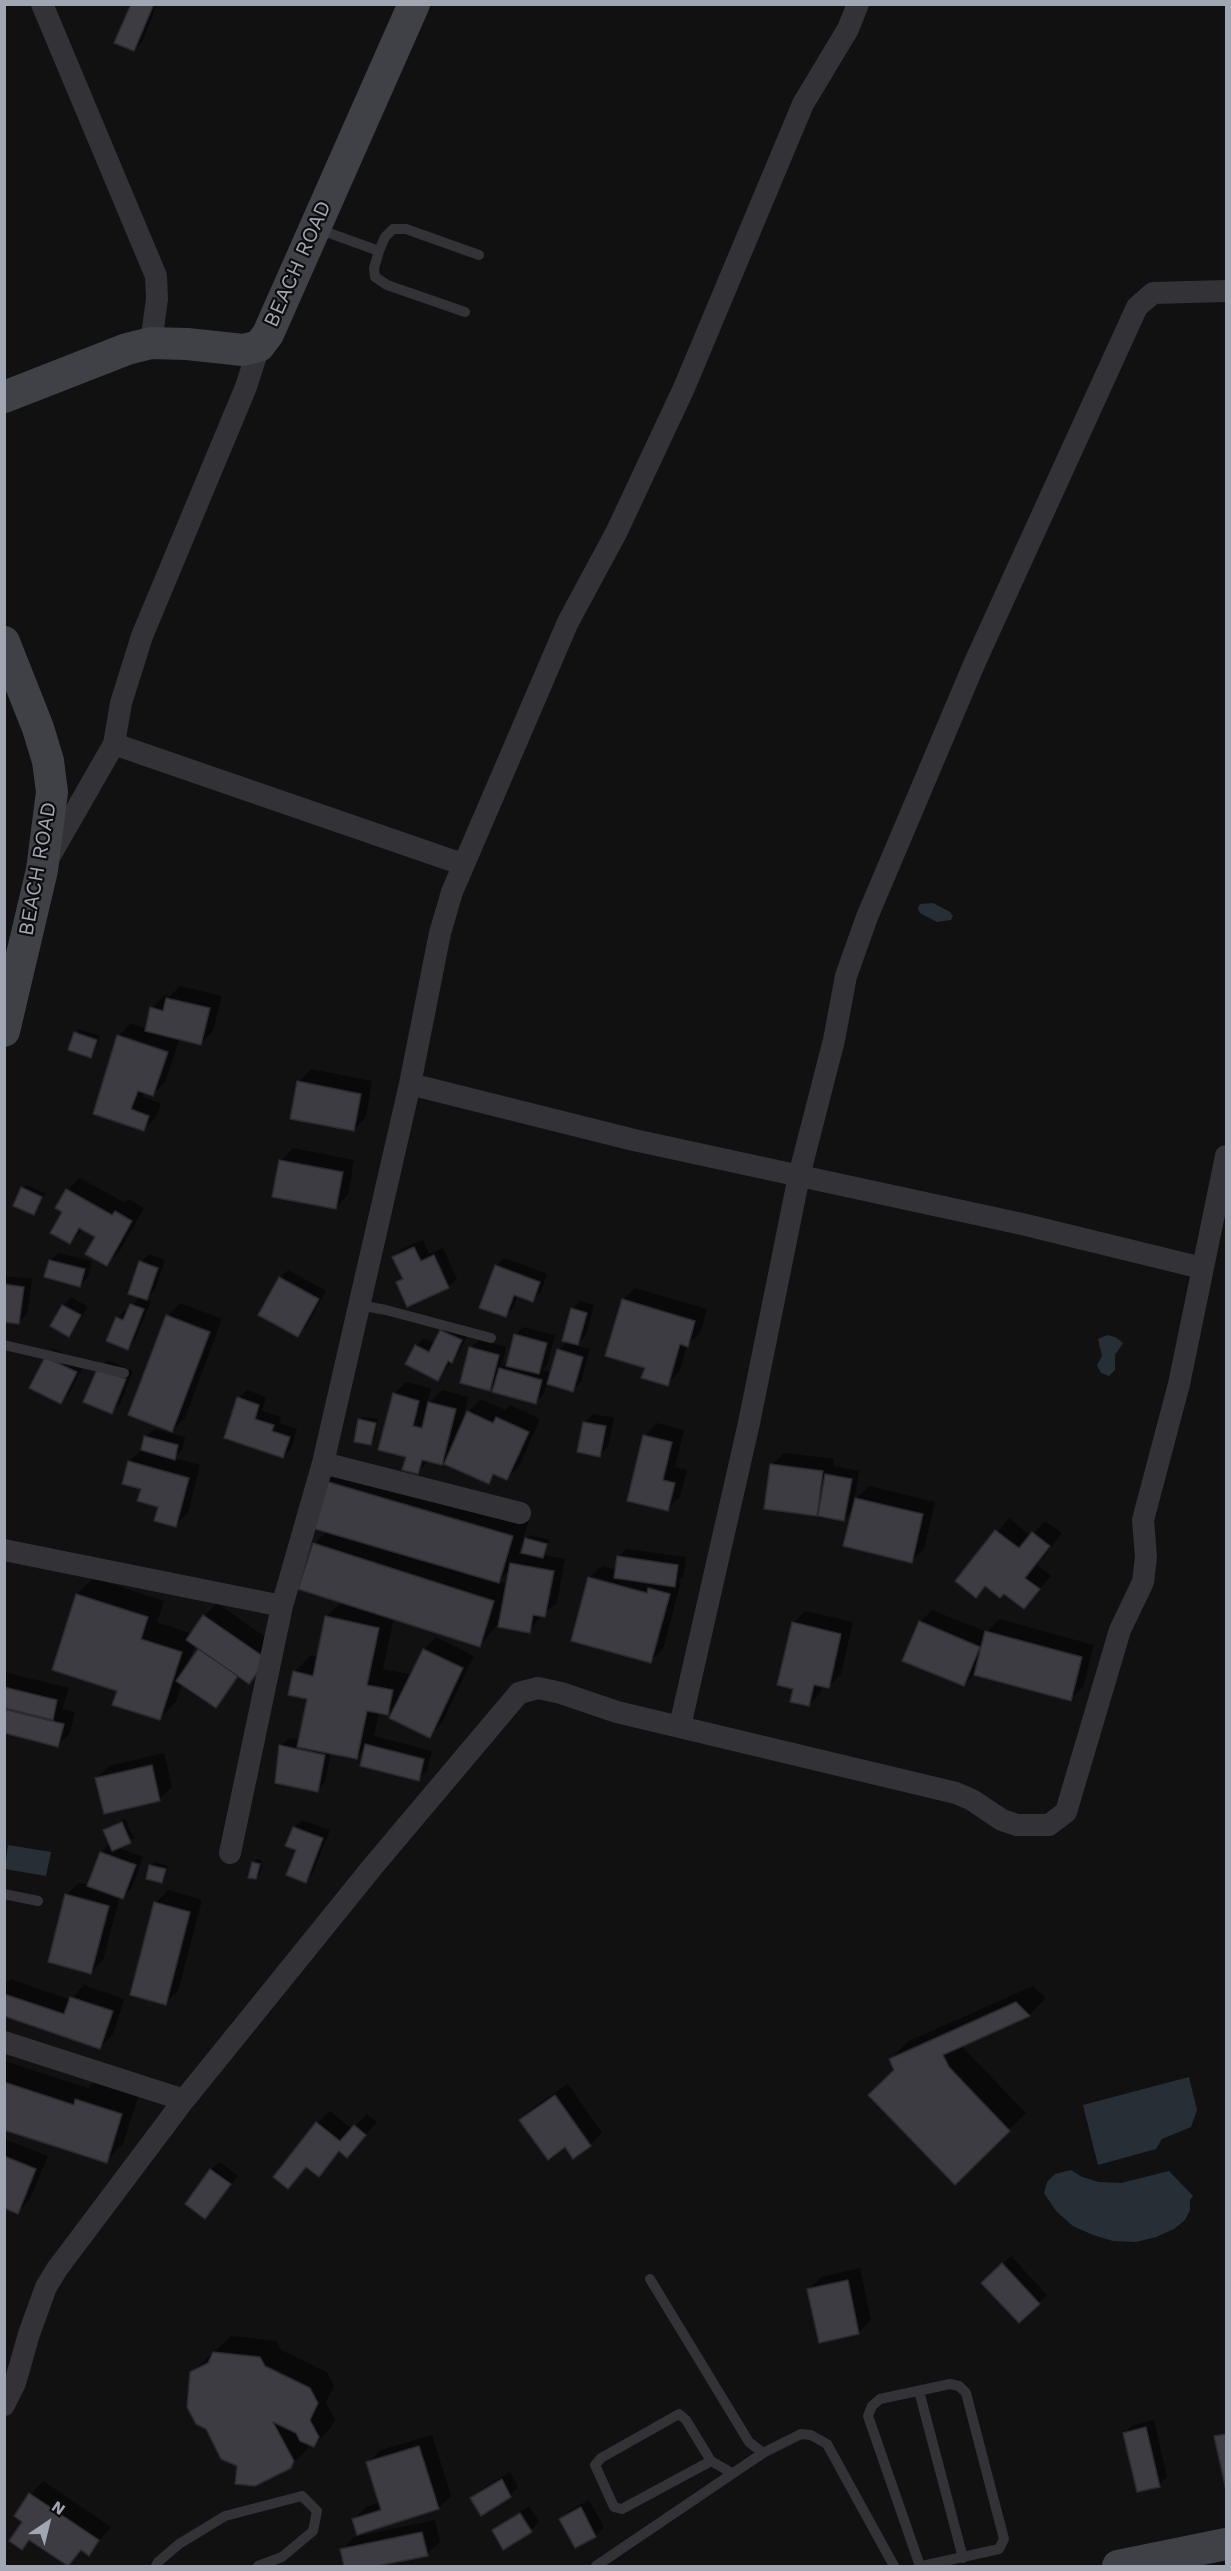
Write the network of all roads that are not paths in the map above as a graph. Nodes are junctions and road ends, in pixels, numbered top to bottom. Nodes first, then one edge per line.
1 (42, 4) edge
2 (414, 4) edge
3 (858, 4) edge
4 (315, 228) junction
5 (379, 251) junction
6 (479, 255) dead end
7 (1227, 291) edge
8 (465, 312) dead end
9 (151, 343) junction
10 (259, 346) junction
11 (4, 398) edge
12 (4, 642) edge
13 (114, 744) junction
14 (462, 864) junction
15 (42, 870) junction
16 (4, 1031) edge
17 (410, 1084) junction
18 (1227, 1155) edge
19 (799, 1176) junction
20 (1202, 1268) junction
21 (359, 1305) junction
22 (491, 1338) dead end
23 (4, 1345) edge
24 (124, 1373) dead end
25 (323, 1463) junction
26 (520, 1513) dead end
27 (4, 1550) edge
28 (282, 1606) junction
29 (680, 1726) junction
30 (230, 1853) dead end
31 (4, 1894) edge
32 (38, 1901) dead end
33 (4, 2042) edge
34 (184, 2100) junction
35 (650, 2279) dead end
36 (919, 2391) junction
37 (4, 2405) edge
38 (763, 2453) junction
39 (711, 2461) junction
40 (732, 2474) junction
41 (1227, 2544) edge
42 (963, 2558) junction
43 (156, 2566) edge
44 (258, 2566) edge
45 (596, 2566) edge
46 (894, 2566) edge
47 (921, 2566) edge
48 (1118, 2566) edge

1 - 9 street
2 - 4 main road, BEACH ROAD
3 - 14 street
4 - 5 lane
4 - 10 main road, BEACH ROAD
5 - 6 lane
5 - 8 lane
7 - 19 street
9 - 10 main road, BEACH ROAD
9 - 11 main road, BEACH ROAD
10 - 13 street
12 - 15 main road, BEACH ROAD
13 - 14 street
13 - 15 street
14 - 17 street
15 - 16 main road, BEACH ROAD
17 - 19 street
17 - 21 street
18 - 20 street
19 - 20 street
19 - 29 street
20 - 29 street
21 - 22 lane
21 - 25 street
23 - 24 lane
25 - 26 street
25 - 28 street
27 - 28 street
28 - 30 street
29 - 34 street
31 - 32 lane
33 - 34 street
34 - 37 street
35 - 38 lane
36 - 42 lane
36 - 42 lane
36 - 47 lane
38 - 40 lane
38 - 46 lane
39 - 39 lane
39 - 40 lane
40 - 45 lane
41 - 48 main road
42 - 47 lane
43 - 44 lane

